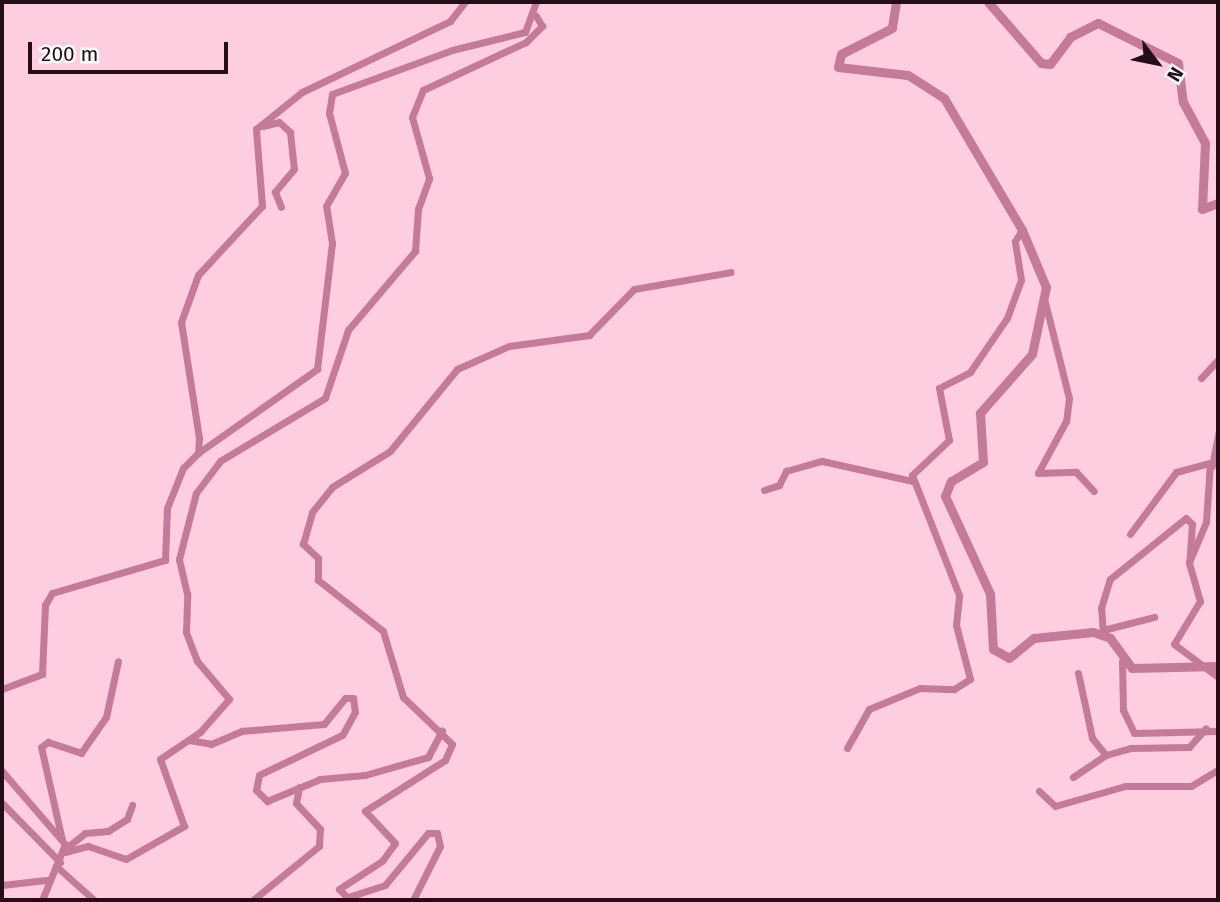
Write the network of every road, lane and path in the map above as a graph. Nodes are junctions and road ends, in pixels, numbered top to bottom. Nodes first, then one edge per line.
1 (465, 2) edge
2 (536, 2) edge
3 (896, 2) edge
4 (988, 2) edge
5 (536, 16) junction
6 (262, 126) junction
7 (1218, 204) edge
8 (281, 207) dead end
9 (1021, 230) junction
10 (731, 272) dead end
11 (1046, 288) junction
12 (1218, 360) edge
13 (1201, 378) dead end
14 (1218, 434) edge
15 (198, 453) junction
16 (1212, 466) junction
17 (912, 481) junction
18 (764, 490) dead end
19 (1094, 491) dead end
20 (1130, 534) dead end
21 (1189, 562) junction
22 (1154, 617) dead end
23 (1103, 632) junction
24 (118, 661) dead end
25 (1122, 661) junction
26 (1203, 665) junction
27 (1218, 666) edge
28 (1078, 673) dead end
29 (1218, 677) edge
30 (2, 689) edge
31 (1206, 728) junction
32 (442, 731) junction
33 (1218, 731) edge
34 (189, 740) junction
35 (846, 748) dead end
36 (1106, 755) junction
37 (1218, 770) edge
38 (2, 771) edge
39 (1073, 777) dead end
40 (299, 787) junction
41 (1039, 791) dead end
42 (2, 803) edge
43 (132, 804) dead end
44 (62, 840) junction
45 (66, 850) junction
46 (58, 864) junction
47 (46, 880) junction
48 (2, 885) edge
49 (42, 900) edge
50 (94, 900) edge
51 (253, 900) edge
52 (413, 900) edge

1 - 6 street
2 - 5 street
3 - 9 street
4 - 7 street
5 - 15 street
5 - 34 street
6 - 8 street
6 - 15 street
9 - 11 street
9 - 17 street
10 - 32 street
11 - 19 street
11 - 23 street
12 - 13 street
14 - 16 street
15 - 30 street
16 - 20 street
16 - 21 street
17 - 18 street
17 - 35 street
21 - 23 street
21 - 26 street
22 - 23 street
23 - 25 street
24 - 44 street
25 - 26 street
25 - 31 street
26 - 27 street
26 - 29 street
28 - 36 street
31 - 33 street
31 - 36 street
32 - 40 street
32 - 52 street
34 - 40 street
34 - 45 street
36 - 39 street
37 - 41 street
38 - 44 street
40 - 51 street
42 - 46 street
43 - 45 street
44 - 45 street
45 - 46 street
46 - 47 street
46 - 50 street
47 - 48 street
47 - 49 street

